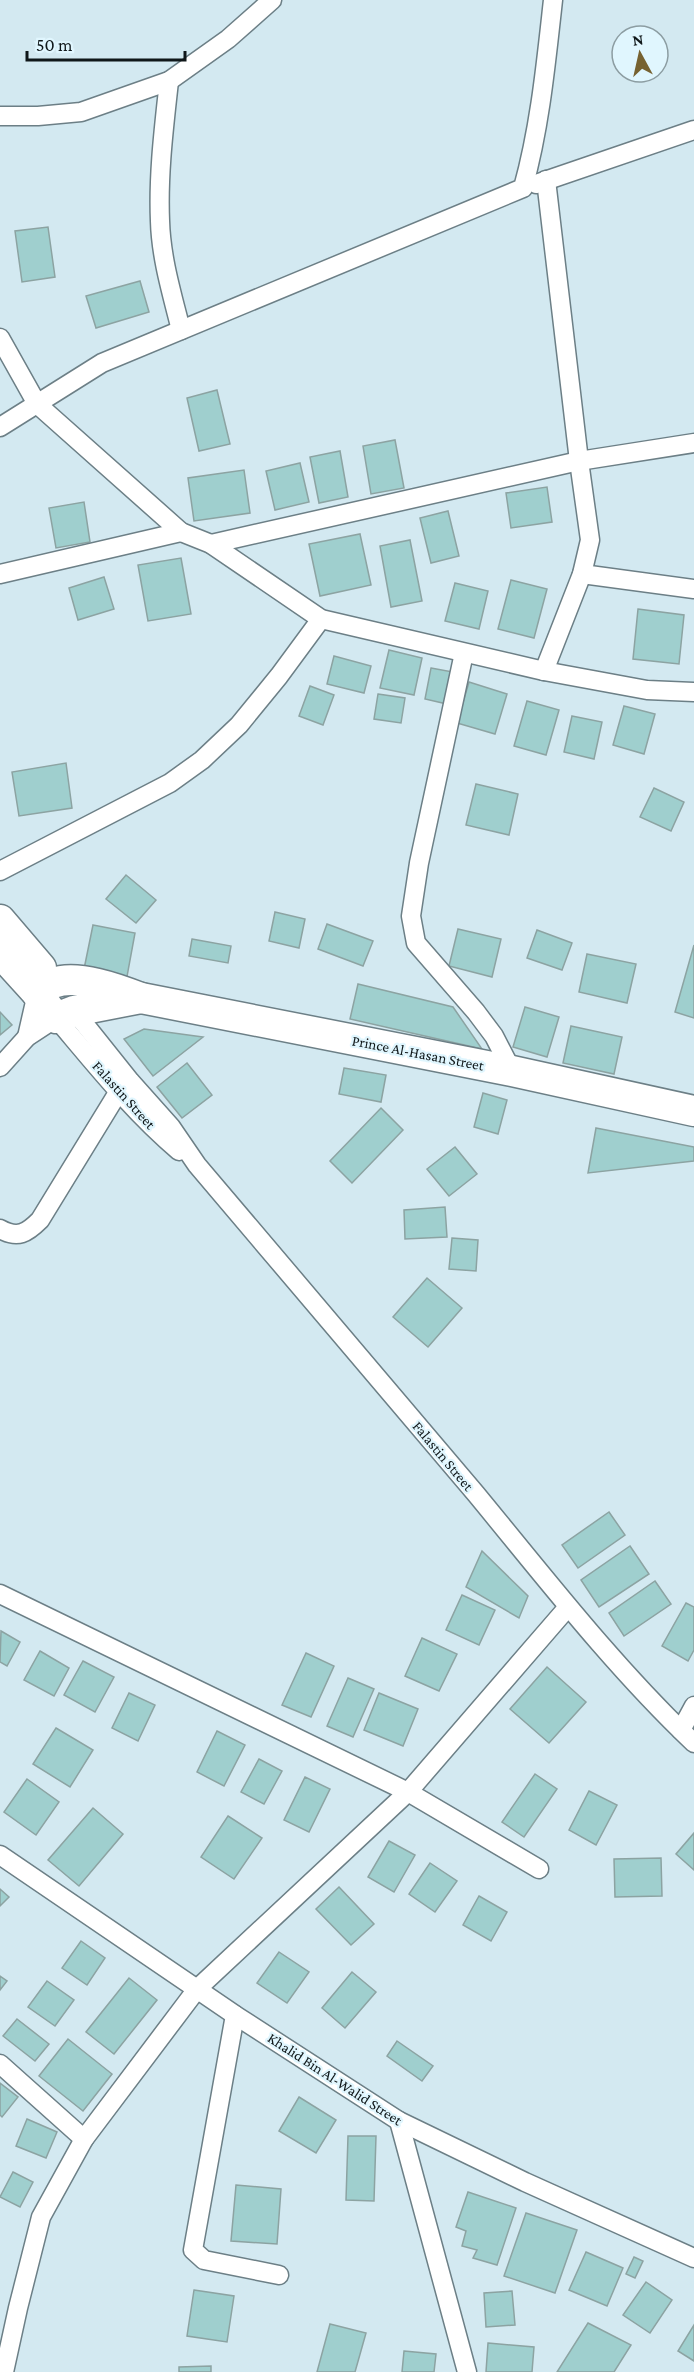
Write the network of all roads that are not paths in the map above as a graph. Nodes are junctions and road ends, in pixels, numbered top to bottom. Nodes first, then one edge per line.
1 (272, 0) edge
2 (553, 0) edge
3 (169, 81) junction
4 (0, 116) edge
5 (694, 130) edge
6 (546, 180) junction
7 (523, 188) junction
8 (181, 330) junction
9 (0, 338) edge
10 (37, 404) junction
11 (0, 427) edge
12 (694, 443) edge
13 (579, 461) junction
14 (181, 532) junction
15 (212, 544) junction
16 (0, 574) edge
17 (582, 574) junction
18 (694, 589) edge
19 (321, 619) junction
20 (464, 652) junction
21 (544, 671) junction
22 (694, 692) edge
23 (0, 870) edge
24 (0, 920) edge
25 (0, 952) edge
26 (45, 988) junction
27 (141, 998) junction
28 (65, 1015) junction
29 (27, 1037) junction
30 (0, 1067) edge
31 (512, 1071) junction
32 (119, 1091) junction
33 (694, 1111) edge
34 (196, 1165) junction
35 (0, 1229) edge
36 (0, 1594) edge
37 (568, 1607) junction
38 (694, 1706) edge
39 (681, 1730) junction
40 (694, 1743) edge
41 (408, 1792) junction
42 (0, 1856) edge
43 (539, 1869) dead end
44 (197, 1989) junction
45 (236, 2015) junction
46 (0, 2064) edge
47 (399, 2121) junction
48 (84, 2139) junction
49 (694, 2258) edge
50 (279, 2275) dead end
51 (4, 2372) edge
52 (467, 2372) edge

1 - 3 street
2 - 7 street
3 - 4 street
3 - 8 street
5 - 6 street
6 - 7 street
6 - 13 street
7 - 8 street
8 - 10 street
9 - 10 street
10 - 11 street
10 - 14 street
12 - 13 street
13 - 15 street
13 - 17 street
14 - 15 street
14 - 16 street
15 - 19 street
17 - 18 street
17 - 21 street
19 - 20 street
19 - 23 street
20 - 21 street
20 - 31 street
21 - 22 street
24 - 26 main road
25 - 26 main road
26 - 27 main road, Prince Al-Hasan Street
26 - 28 main road
26 - 29 street
27 - 28 main road, Prince Al-Hasan Street
27 - 31 main road, Prince Al-Hasan Street
28 - 29 street
28 - 32 street, Falastin Street
28 - 34 street, Falastin Street
29 - 30 street
31 - 33 main road, Prince Al-Hasan Street
32 - 34 street, Falastin Street
32 - 35 street
34 - 37 street, Falastin Street
36 - 41 street
37 - 39 street, Falastin Street
37 - 41 street
38 - 39 street
39 - 40 street, Falastin Street
41 - 43 street
41 - 44 street
42 - 44 street, Khalid Bin Al-Walid Street
44 - 45 street, Khalid Bin Al-Walid Street
44 - 48 street
45 - 47 street, Khalid Bin Al-Walid Street
45 - 50 street
46 - 48 street
47 - 49 street, Khalid Bin Al-Walid Street
47 - 52 street
48 - 51 street

